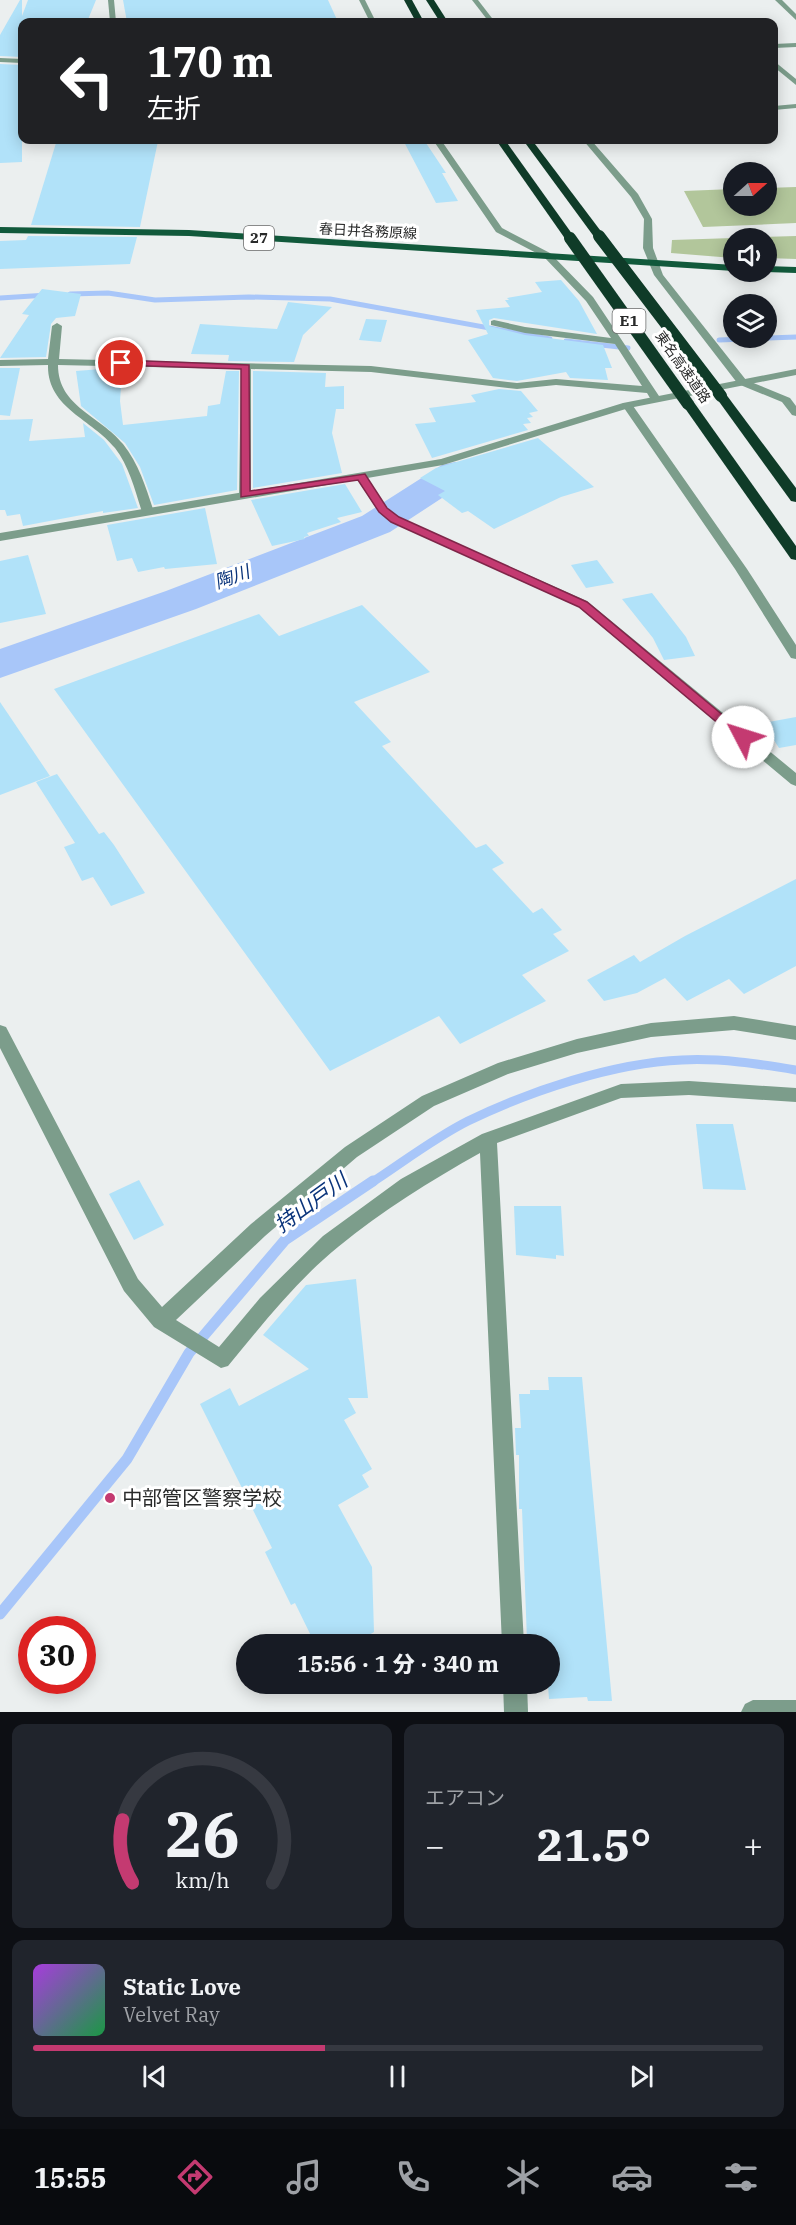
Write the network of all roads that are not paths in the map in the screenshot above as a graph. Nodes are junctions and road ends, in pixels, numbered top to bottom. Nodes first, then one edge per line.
1 (111, 0) edge
2 (362, 0) edge
3 (408, 0) edge
4 (430, 0) edge
5 (475, 0) edge
6 (778, 0) edge
7 (113, 18) edge
8 (371, 18) edge
9 (418, 18) edge
10 (441, 18) edge
11 (489, 18) edge
12 (796, 18) edge
13 (796, 45) edge
14 (778, 46) edge
15 (0, 60) edge
16 (18, 61) edge
17 (778, 67) edge
18 (796, 83) edge
19 (796, 106) edge
20 (778, 108) edge
21 (440, 144) edge
22 (503, 144) edge
23 (530, 144) edge
24 (590, 144) edge
25 (0, 230) edge
26 (548, 255) junction
27 (652, 263) junction
28 (723, 267) edge
29 (777, 269) edge
30 (796, 270) edge
31 (494, 323) dead end
32 (57, 326) dead end
33 (620, 342) junction
34 (55, 362) junction
35 (0, 363) edge
36 (246, 367) junction
37 (796, 372) edge
38 (742, 382) junction
39 (653, 394) junction
40 (627, 405) junction
41 (796, 413) edge
42 (361, 476) junction
43 (244, 495) junction
44 (796, 498) edge
45 (148, 512) junction
46 (0, 537) edge
47 (796, 556) edge
48 (796, 655) edge
49 (796, 781) edge
50 (0, 1032) edge
51 (796, 1033) edge
52 (796, 1095) edge
53 (488, 1139) junction
54 (160, 1321) junction
55 (513, 1634) edge
56 (515, 1694) edge
57 (516, 1712) edge
58 (753, 1712) edge
59 (796, 1712) edge

1 - 7 street
2 - 8 street
3 - 9 highway
4 - 10 highway
5 - 11 street
6 - 12 street
13 - 14 street
15 - 16 street
17 - 18 street
19 - 20 street
21 - 26 street
22 - 47 highway, 東名高速道路 / E1, bridge
23 - 44 highway, 東名高速道路 / E1, bridge
24 - 27 street
25 - 26 main road, 春日井各務原線 / 27
26 - 27 main road, 春日井各務原線 / 27
26 - 33 street
27 - 28 main road, 春日井各務原線 / 27
27 - 38 street
29 - 30 main road
31 - 33 street
32 - 34 street
33 - 39 street
34 - 35 street
34 - 36 street
34 - 45 street
36 - 39 street
36 - 43 street
37 - 38 street
38 - 39 street
38 - 41 street
39 - 40 street
40 - 42 street
40 - 48 street
42 - 43 street
42 - 49 street
43 - 45 street
45 - 46 street
50 - 54 street
51 - 54 street
52 - 53 street
53 - 54 street
53 - 55 street
56 - 57 street
58 - 59 street

